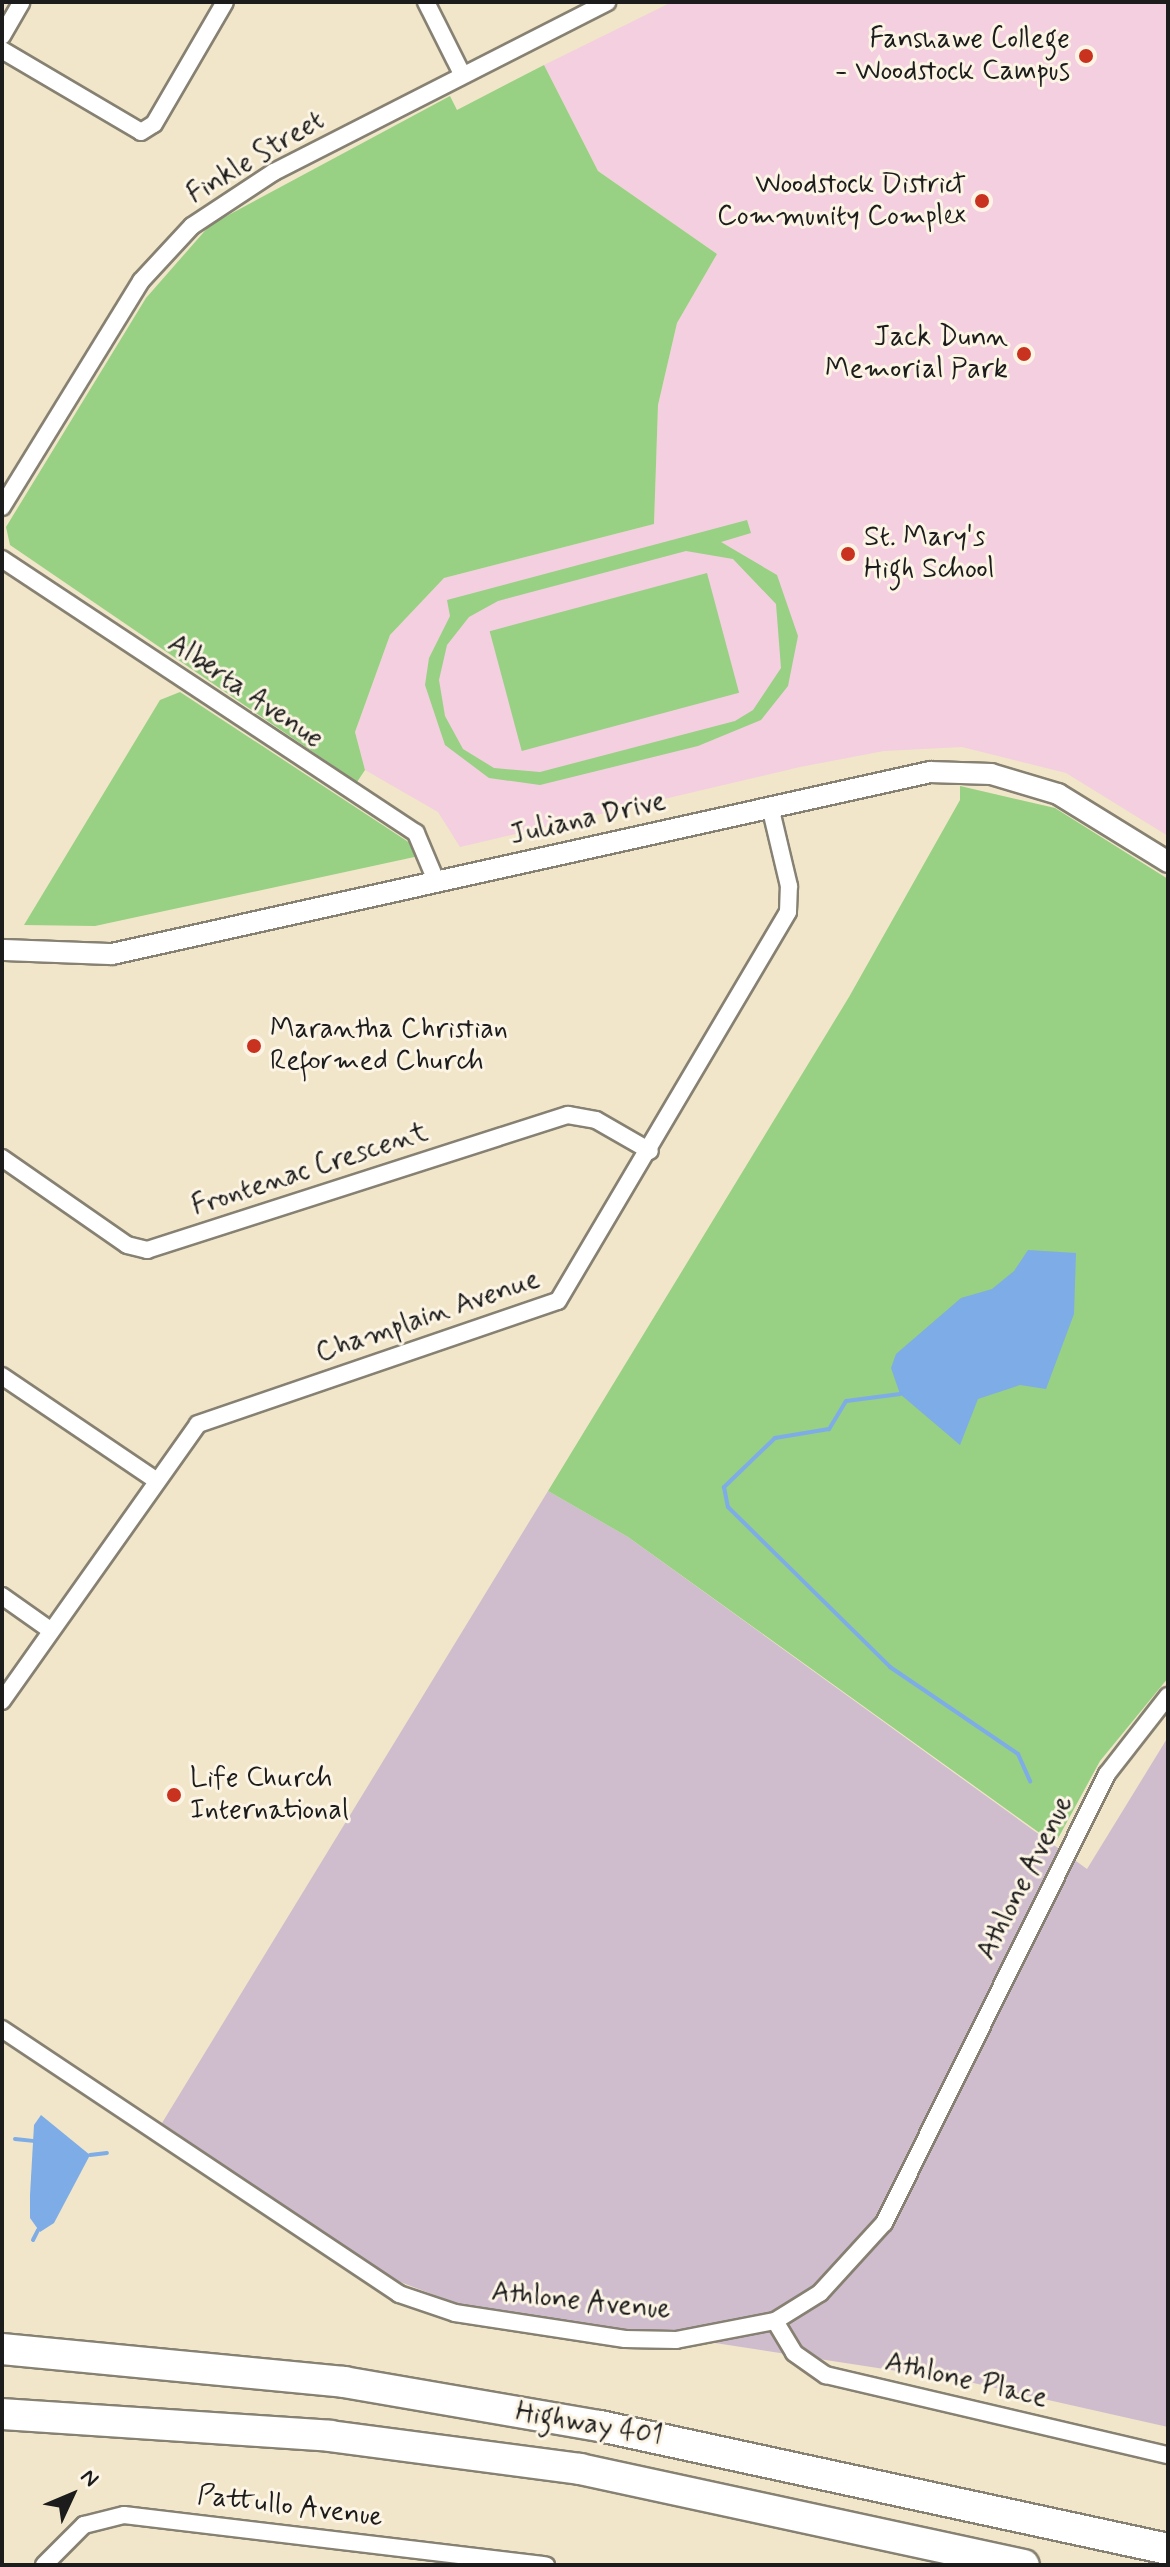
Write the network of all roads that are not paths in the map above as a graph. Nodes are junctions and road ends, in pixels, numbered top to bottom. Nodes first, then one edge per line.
1 (22, 2) edge
2 (225, 2) edge
3 (426, 2) edge
4 (607, 2) edge
5 (2, 36) edge
6 (2, 50) edge
7 (462, 74) junction
8 (2, 507) edge
9 (2, 559) edge
10 (770, 806) junction
11 (1168, 862) edge
12 (437, 883) junction
13 (2, 950) edge
14 (650, 1151) junction
15 (2, 1158) edge
16 (2, 1376) edge
17 (154, 1479) junction
18 (2, 1596) edge
19 (50, 1630) junction
20 (1168, 1696) edge
21 (2, 1701) edge
22 (2, 2029) edge
23 (775, 2321) junction
24 (2, 2349) edge
25 (2, 2414) edge
26 (1168, 2455) edge
27 (904, 2535) junction
28 (1168, 2546) edge
29 (44, 2565) edge
30 (546, 2565) edge
31 (994, 2565) edge
32 (1024, 2565) edge

1 - 5 street
2 - 6 street
3 - 7 street
4 - 7 street, Finkle Street
7 - 8 street, Finkle Street
9 - 12 street, Alberta Avenue
10 - 11 street, Juliana Drive
10 - 12 street, Juliana Drive
10 - 14 street, Champlain Avenue
12 - 13 street, Juliana Drive
14 - 15 street, Frontenac Crescent
14 - 17 street, Champlain Avenue
16 - 17 street
17 - 19 street, Champlain Avenue
18 - 19 street
19 - 21 street, Champlain Avenue
20 - 23 street, Athlone Avenue
22 - 23 street, Athlone Avenue
23 - 26 street, Athlone Place
24 - 28 highway, Highway 401
25 - 27 highway, Highway 401
27 - 31 highway
27 - 32 highway, Highway 401
29 - 30 street, Pattullo Avenue

